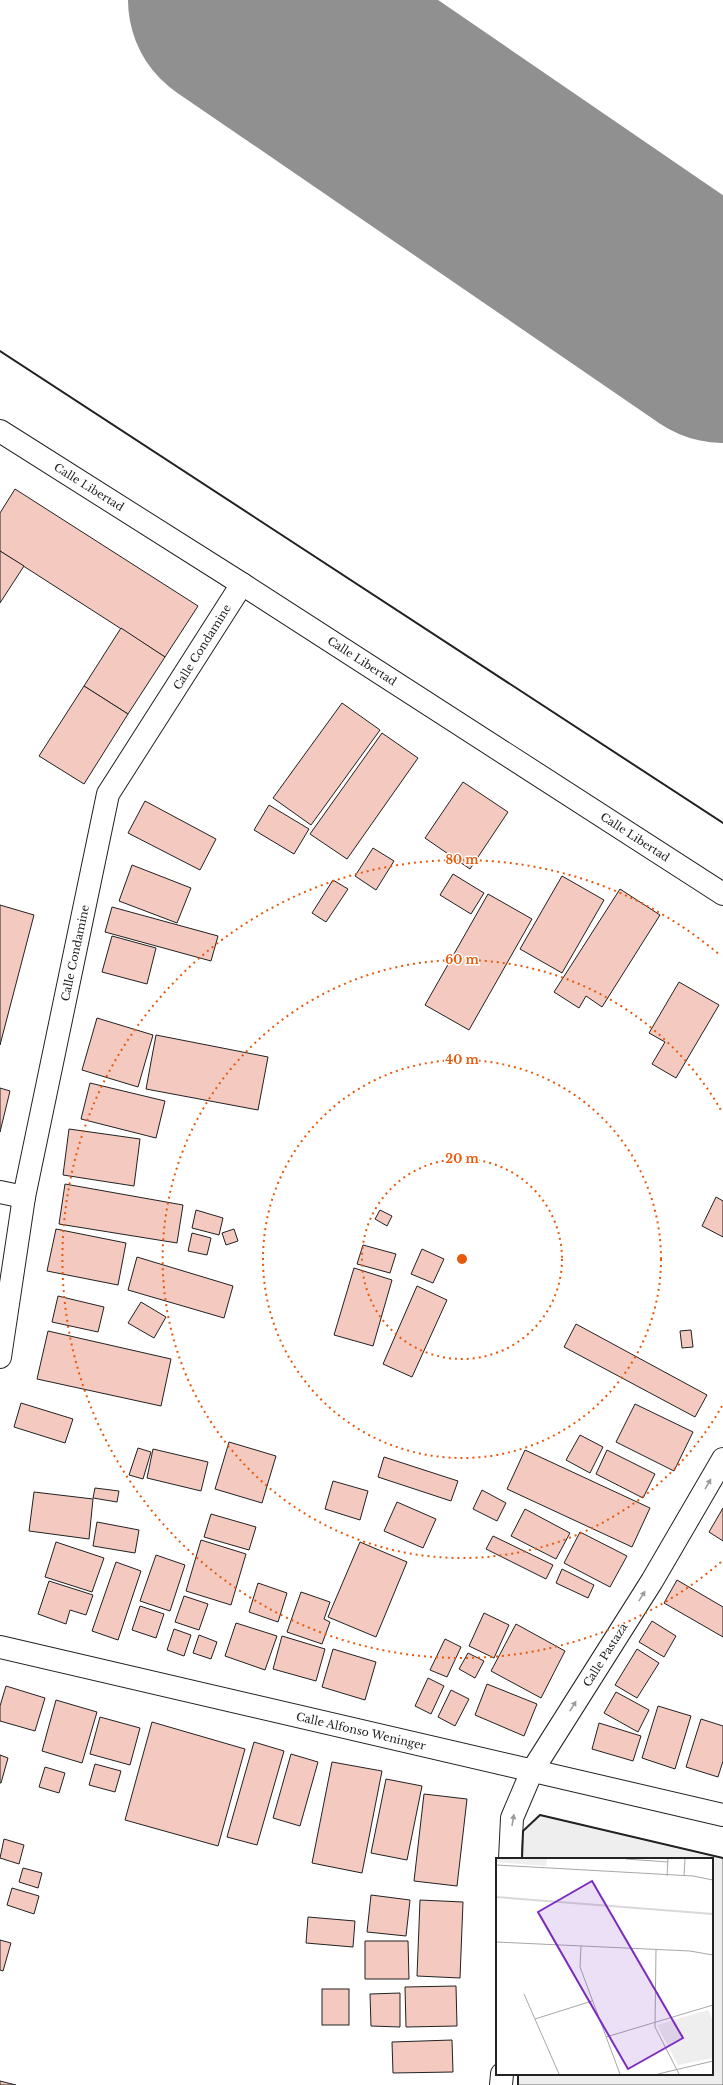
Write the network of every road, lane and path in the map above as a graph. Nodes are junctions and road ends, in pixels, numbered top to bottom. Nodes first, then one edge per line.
1 (0, 431) edge
2 (242, 584) junction
3 (723, 894) edge
4 (0, 1192) edge
5 (24, 1198) junction
6 (0, 1357) edge
7 (723, 1459) edge
8 (0, 1647) edge
9 (532, 1771) junction
10 (723, 1815) edge
11 (510, 1858) edge
12 (502, 2075) edge
13 (501, 2085) edge

1 - 2 street, Calle Libertad
2 - 3 street, Calle Libertad
2 - 5 street, Calle Condamine
4 - 5 street
5 - 6 street, Calle Condamine
9 -> 7 street, Calle Pastaza
8 - 9 street, Calle Alfonso Weninger
9 - 10 street, Calle Alfonso Weninger
11 -> 9 street, Calle Pastaza
12 - 13 street

